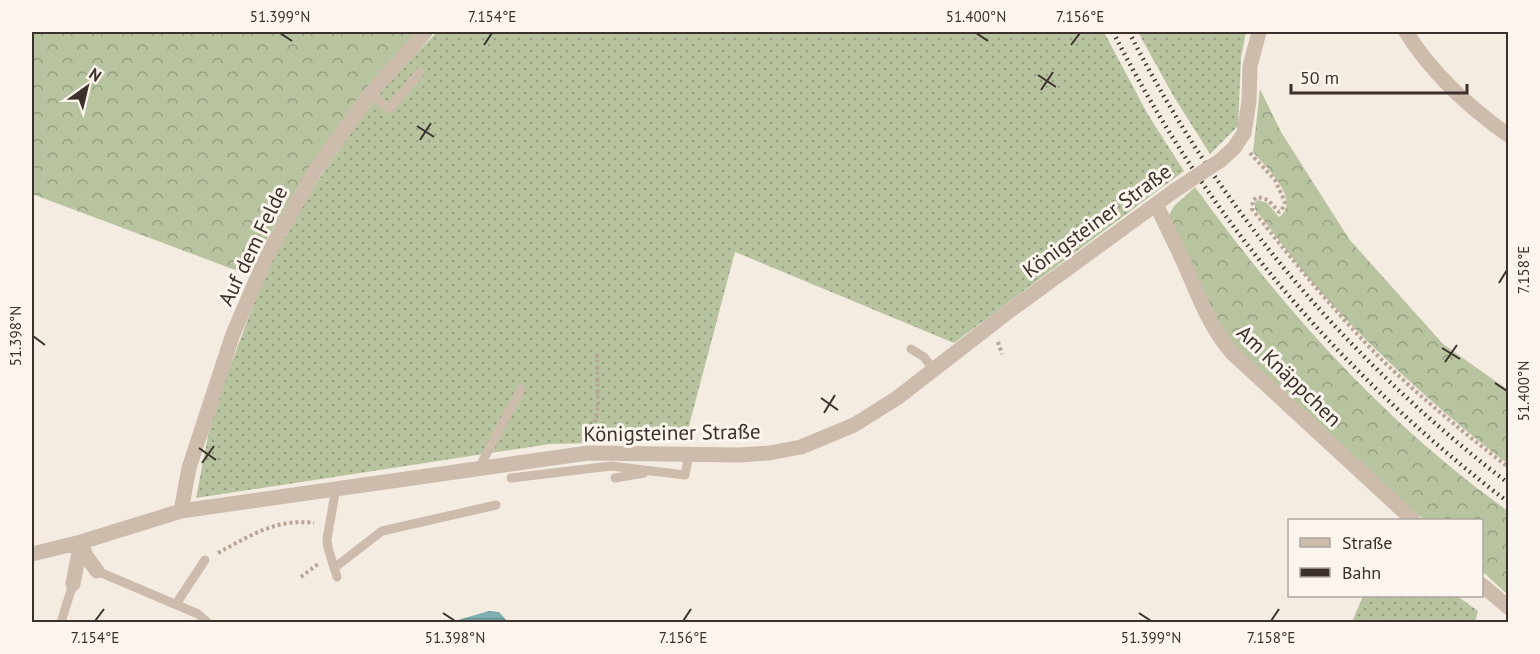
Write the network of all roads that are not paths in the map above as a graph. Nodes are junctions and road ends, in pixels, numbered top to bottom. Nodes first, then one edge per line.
1 (425, 32) edge
2 (1259, 32) edge
3 (1406, 32) edge
4 (420, 72) dead end
5 (370, 94) junction
6 (1509, 135) edge
7 (1155, 204) junction
8 (911, 349) dead end
9 (933, 369) junction
10 (521, 389) dead end
11 (689, 454) junction
12 (479, 468) junction
13 (655, 471) junction
14 (511, 478) dead end
15 (615, 478) dead end
16 (336, 488) junction
17 (496, 505) dead end
18 (181, 511) junction
19 (1412, 519) edge
20 (81, 542) junction
21 (32, 554) edge
22 (205, 560) road end
23 (97, 571) joint
24 (73, 584) joint
25 (1483, 586) edge
26 (176, 604) junction
27 (1509, 607) edge
28 (61, 622) edge
29 (207, 622) edge

1 - 5 street, Auf dem Felde
2 - 7 street, Königsteiner Straße, bridge
3 - 6 street
4 - 5 lane
5 - 18 street, Auf dem Felde
7 - 9 street, Königsteiner Straße
7 - 19 street, Am Knäppchen
8 - 9 lane
9 - 11 street, Königsteiner Straße
10 - 12 lane
11 - 12 street, Königsteiner Straße
11 - 13 lane
12 - 16 street, Königsteiner Straße
13 - 14 lane
13 - 15 lane
16 - 17 lane
16 - 18 street, Königsteiner Straße
18 - 20 street, Königsteiner Straße
20 - 21 street, Königsteiner Straße
20 - 23 street
20 - 24 street
22 - 26 lane
23 - 26 lane
24 - 28 lane
25 - 27 street
26 - 29 lane

